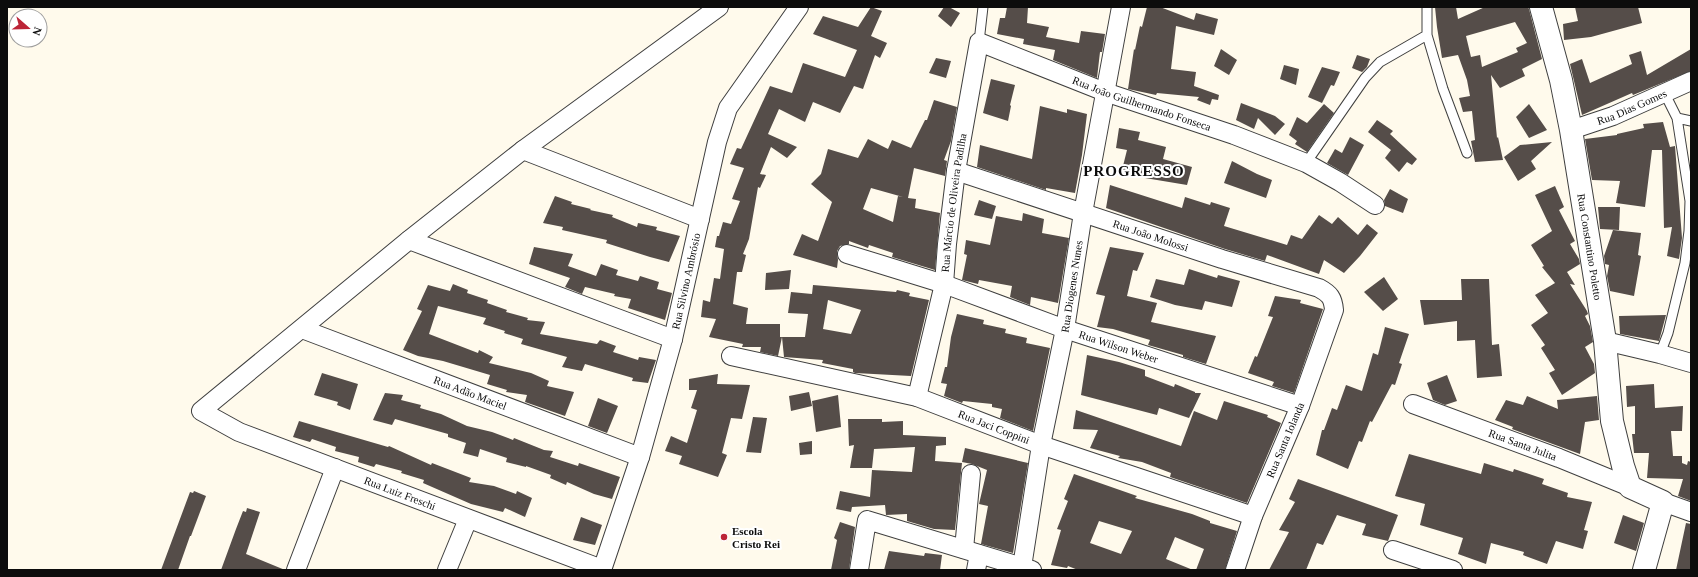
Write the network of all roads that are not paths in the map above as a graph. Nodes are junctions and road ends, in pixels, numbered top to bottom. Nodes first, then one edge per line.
1 (718, 7) edge
2 (799, 7) edge
3 (983, 7) edge
4 (1121, 7) edge
5 (1427, 7) edge
6 (1541, 7) edge
7 (1427, 35) junction
8 (979, 42) junction
9 (1691, 81) edge
10 (1105, 92) junction
11 (1665, 94) junction
12 (1677, 118) junction
13 (1691, 121) edge
14 (1571, 130) junction
15 (523, 150) junction
16 (1467, 153) dead end
17 (1306, 163) junction
18 (956, 171) junction
19 (1376, 205) dead end
20 (1083, 213) junction
21 (700, 219) junction
22 (409, 240) junction
23 (847, 254) dead end
24 (944, 284) junction
25 (1334, 310) joint
26 (302, 329) junction
27 (1065, 329) junction
28 (673, 339) junction
29 (1605, 341) junction
30 (1660, 354) junction
31 (731, 356) dead end
32 (1691, 364) edge
33 (917, 397) junction
34 (1413, 404) dead end
35 (1300, 406) junction
36 (1041, 445) junction
37 (640, 457) junction
38 (334, 468) junction
39 (971, 474) dead end
40 (1630, 487) junction
41 (1663, 502) junction
42 (1691, 512) edge
43 (1253, 516) junction
44 (468, 518) junction
45 (1393, 550) dead end
46 (973, 558) edge
47 (1027, 568) edge
48 (296, 570) edge
49 (447, 570) edge
50 (602, 570) edge
51 (859, 570) edge
52 (1235, 570) edge
53 (1452, 570) edge
54 (1644, 570) edge

1 - 15 street
2 - 21 street, Rua Silvino Ambrósio
3 - 8 lane, Rua Márcio de Oliveira Padilha
4 - 10 street, Rua Diogenes Nunes
5 - 7 lane
6 - 14 street, Rua Constantino Poletto
7 - 16 lane
7 - 17 lane
8 - 10 street, Rua João Guilhermando Fonseca
8 - 18 street, Rua Márcio de Oliveira Padilha
9 - 11 street, Rua Dias Gomes
10 - 17 street, Rua João Guilhermando Fonseca
10 - 20 street, Rua Diogenes Nunes
11 - 12 lane
11 - 14 street, Rua Dias Gomes
12 - 13 lane
12 - 30 lane
14 - 29 street, Rua Constantino Poletto
15 - 21 street
15 - 22 street
17 - 19 street, Rua João Guilhermando Fonseca
18 - 20 street, Rua João Molossi
18 - 24 street, Rua Márcio de Oliveira Padilha
20 - 25 street, Rua João Molossi
20 - 27 street, Rua Diogenes Nunes
21 - 28 street, Rua Silvino Ambrósio
22 - 26 street
22 - 28 street
23 - 24 street, Rua Wilson Weber
24 - 27 street, Rua Wilson Weber
24 - 33 street, Rua Márcio de Oliveira Padilha
25 - 35 street, Rua Santa Iolanda
26 - 37 street, Rua Adão Maciel
26 - 38 street, Rua Luiz Freschi
27 - 35 street, Rua Wilson Weber
27 - 36 street, Rua Diogenes Nunes
28 - 37 street, Rua Silvino Ambrósio
29 - 30 street
29 - 40 street, Rua Constantino Poletto
30 - 32 street
31 - 33 street, Rua Jaci Coppini
33 - 36 street, Rua Jaci Coppini
34 - 40 street, Rua Santa Julita
35 - 43 street, Rua Santa Iolanda
36 - 43 street, Rua Jaci Coppini
36 - 47 street, Rua Diogenes Nunes
37 - 50 street, Rua Silvino Ambrósio
38 - 44 street, Rua Luiz Freschi
38 - 48 street
39 - 46 street
40 - 41 street
41 - 42 street
41 - 54 street
43 - 52 street, Rua Santa Iolanda
44 - 49 street
44 - 50 street, Rua Luiz Freschi
45 - 53 street
46 - 47 street
46 - 51 street

